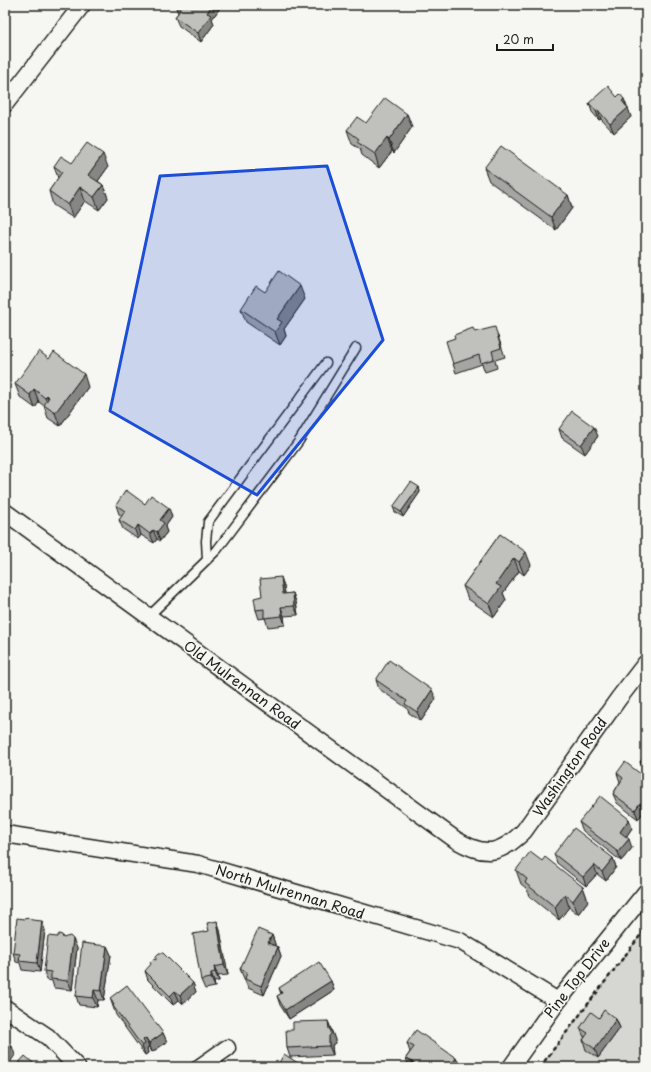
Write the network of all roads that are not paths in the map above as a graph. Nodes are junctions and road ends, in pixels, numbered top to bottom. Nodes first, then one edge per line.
1 (82, 5) edge
2 (5, 104) edge
3 (356, 348) dead end
4 (326, 363) dead end
5 (5, 512) edge
6 (207, 560) junction
7 (148, 617) junction
8 (646, 664) edge
9 (5, 834) edge
10 (482, 852) joint
11 (646, 892) edge
12 (558, 1002) junction
13 (5, 1008) edge
14 (227, 1048) dead end
15 (77, 1067) edge
16 (200, 1067) edge
17 (512, 1067) edge

1 - 2 street
3 - 6 lane
4 - 6 lane
5 - 7 street, Old Mulrennan Road
6 - 7 lane
7 - 10 street, Old Mulrennan Road
8 - 10 street, Washington Road
9 - 12 street, North Mulrennan Road
11 - 12 street, Pine Top Drive
12 - 17 street, Pine Top Drive
13 - 15 street
14 - 16 street

